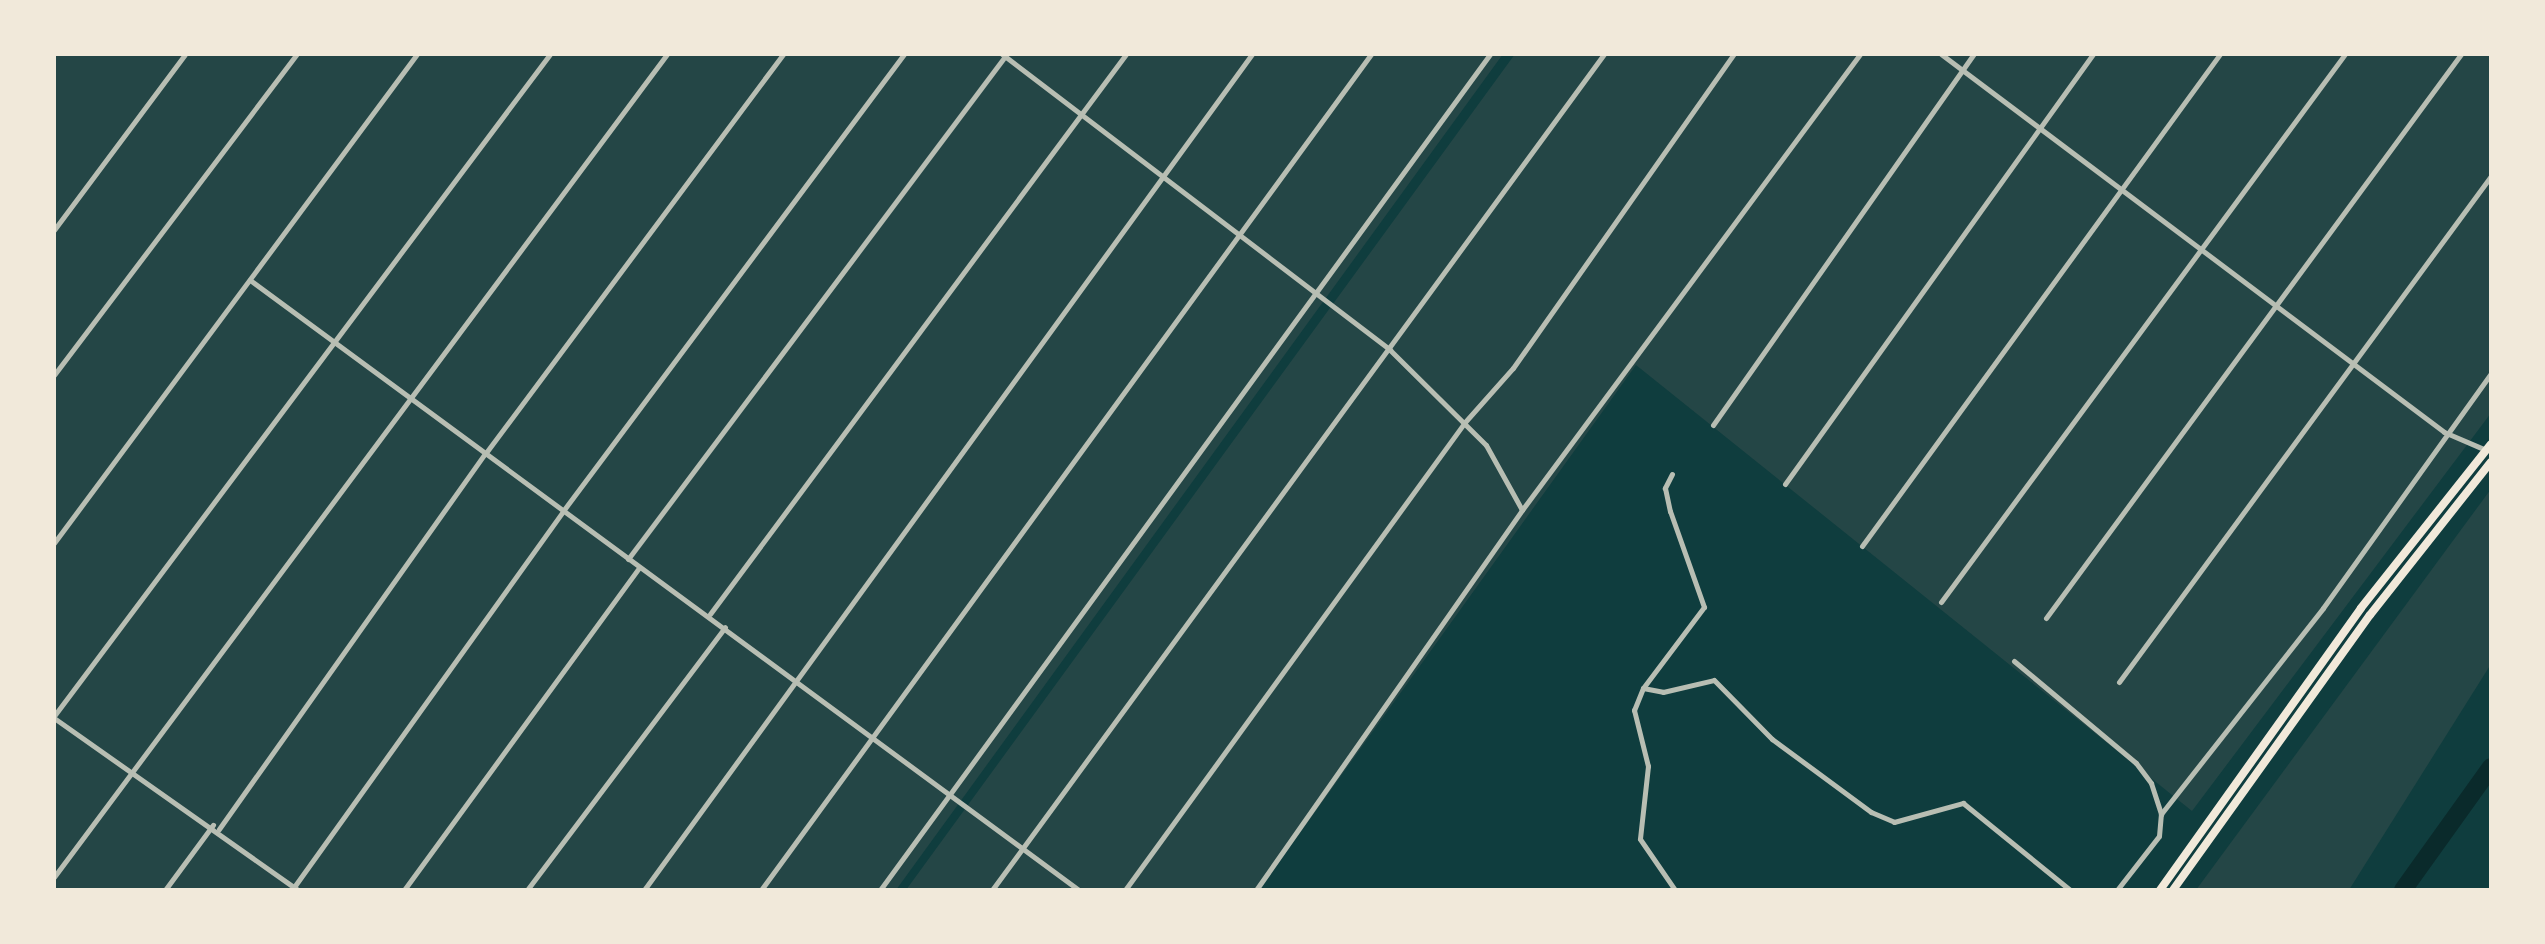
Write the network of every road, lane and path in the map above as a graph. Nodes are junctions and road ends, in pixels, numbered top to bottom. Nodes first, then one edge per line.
1 (186, 54) edge
2 (297, 54) edge
3 (417, 54) edge
4 (550, 54) edge
5 (667, 54) edge
6 (783, 54) edge
7 (904, 54) edge
8 (1126, 54) edge
9 (1252, 54) edge
10 (1370, 54) edge
11 (1490, 54) edge
12 (1604, 54) edge
13 (1734, 54) edge
14 (1860, 54) edge
15 (1941, 54) edge
16 (1974, 54) edge
17 (2093, 54) edge
18 (2220, 54) edge
19 (2346, 54) edge
20 (2461, 54) edge
21 (1004, 55) edge
22 (1962, 69) junction
23 (1083, 114) junction
24 (2038, 127) junction
25 (1164, 174) junction
26 (2491, 176) edge
27 (2118, 190) junction
28 (54, 230) edge
29 (1240, 232) junction
30 (2202, 251) junction
31 (250, 280) junction
32 (1314, 290) junction
33 (2277, 308) junction
34 (339, 342) junction
35 (1390, 350) junction
36 (2350, 362) junction
37 (2491, 373) edge
38 (54, 375) edge
39 (414, 398) junction
40 (1465, 422) junction
41 (1713, 425) dead end
42 (2444, 432) junction
43 (2488, 447) edge
44 (485, 454) junction
45 (2491, 462) edge
46 (1672, 474) dead end
47 (1785, 484) dead end
48 (562, 510) junction
49 (1522, 510) junction
50 (54, 543) edge
51 (1862, 546) dead end
52 (628, 559) junction
53 (639, 568) junction
54 (1941, 602) dead end
55 (710, 614) junction
56 (2046, 618) dead end
57 (725, 626) junction
58 (2014, 661) dead end
59 (793, 682) junction
60 (2119, 682) dead end
61 (1643, 688) junction
62 (54, 717) edge
63 (869, 739) junction
64 (129, 774) junction
65 (951, 796) junction
66 (2161, 814) junction
67 (216, 827) junction
68 (1024, 846) junction
69 (54, 877) edge
70 (286, 883) junction
71 (296, 888) edge
72 (165, 890) edge
73 (281, 890) edge
74 (404, 890) edge
75 (527, 890) edge
76 (644, 890) edge
77 (761, 890) edge
78 (880, 890) edge
79 (992, 890) edge
80 (1079, 890) edge
81 (1125, 890) edge
82 (1256, 890) edge
83 (1675, 890) edge
84 (2070, 890) edge
85 (2118, 890) edge
86 (2160, 890) edge
87 (2173, 890) edge

1 - 28 street
2 - 38 street
3 - 31 street
4 - 34 street
5 - 39 street
6 - 44 street
7 - 48 street
8 - 23 street
9 - 25 street
10 - 29 street
11 - 32 street
12 - 35 street
13 - 40 street
14 - 49 street
15 - 22 street
16 - 22 street
17 - 24 street
18 - 27 street
19 - 30 street
20 - 33 street
21 - 23 street
21 - 52 street
22 - 24 street
22 - 41 street
23 - 25 street
23 - 55 street
24 - 27 street
24 - 47 street
25 - 29 street
25 - 59 street
26 - 36 street
27 - 30 street
27 - 51 street
29 - 32 street
29 - 63 street
30 - 33 street
30 - 54 street
31 - 34 street
31 - 50 street
32 - 35 street
32 - 65 street
33 - 36 street
33 - 56 street
34 - 39 street
34 - 62 street
35 - 40 street
35 - 68 street
36 - 42 street
36 - 60 street
37 - 42 street
39 - 44 street
39 - 64 street
40 - 49 street
40 - 81 street
42 - 43 street
42 - 66 street
43 - 86 main road
44 - 48 street
44 - 67 street
45 - 87 main road
46 - 61 street
48 - 52 street
48 - 71 street
49 - 82 street
52 - 53 street
53 - 55 street
53 - 74 street
55 - 57 street
57 - 59 street
57 - 75 street
58 - 66 street
59 - 63 street
59 - 76 street
61 - 83 street
61 - 84 street
62 - 64 street
63 - 65 street
63 - 77 street
64 - 67 street
64 - 69 street
65 - 68 street
65 - 78 street
66 - 85 street
67 - 70 street
67 - 72 street
68 - 79 street
68 - 80 street
70 - 71 street
70 - 73 street

